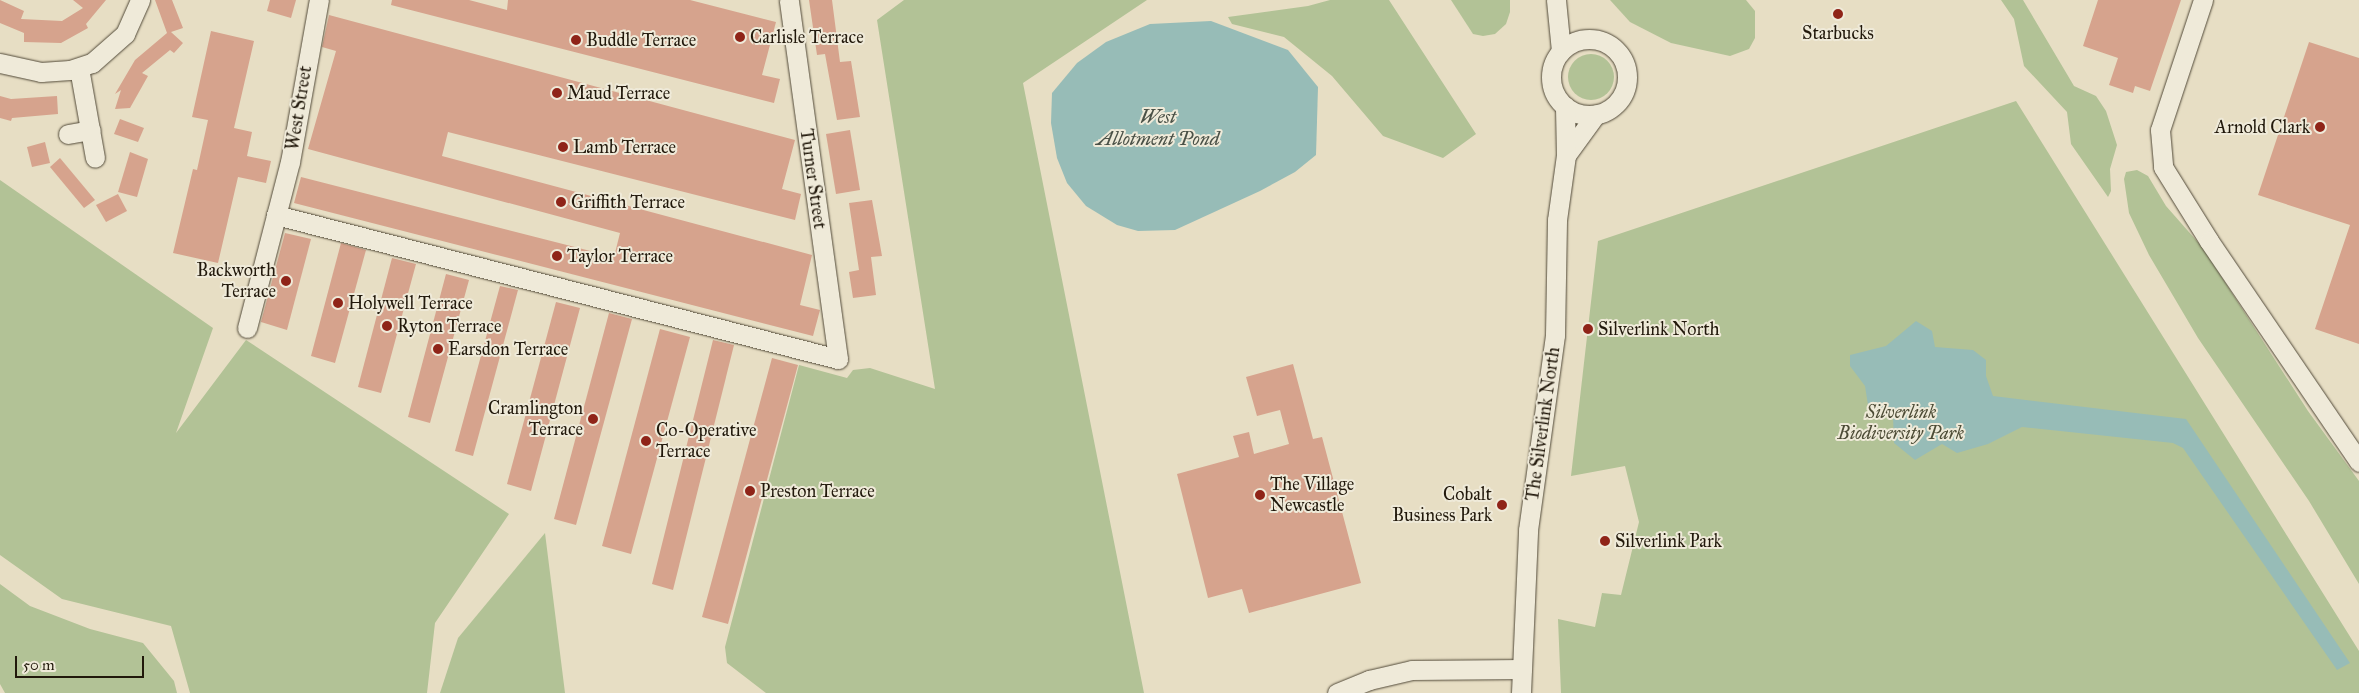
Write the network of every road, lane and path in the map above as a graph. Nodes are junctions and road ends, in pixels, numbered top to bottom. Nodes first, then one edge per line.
1 (140, 0) edge
2 (319, 0) edge
3 (789, 0) edge
4 (2202, 0) edge
5 (1558, 6) edge
6 (1589, 39) junction
7 (1562, 52) junction
8 (0, 63) edge
9 (79, 68) junction
10 (1565, 106) junction
11 (1596, 114) junction
12 (91, 130) junction
13 (68, 134) dead end
14 (1566, 155) junction
15 (95, 158) dead end
16 (276, 215) junction
17 (247, 328) dead end
18 (2359, 462) edge
19 (1522, 669) junction
20 (1337, 693) edge
21 (1521, 693) edge

1 - 9 street
2 - 16 street, West Street
3 - 16 street, Turner Street
4 - 18 street
5 - 6 street
5 - 7 street
6 - 7 street
6 - 11 street
7 - 10 street
8 - 9 street
9 - 12 street
10 - 11 street
10 - 14 street, The Silverlink North
11 - 14 street, The Silverlink North
12 - 13 street
12 - 15 street
14 - 19 street, The Silverlink North
16 - 17 street
19 - 20 street
19 - 21 street, The Silverlink North

